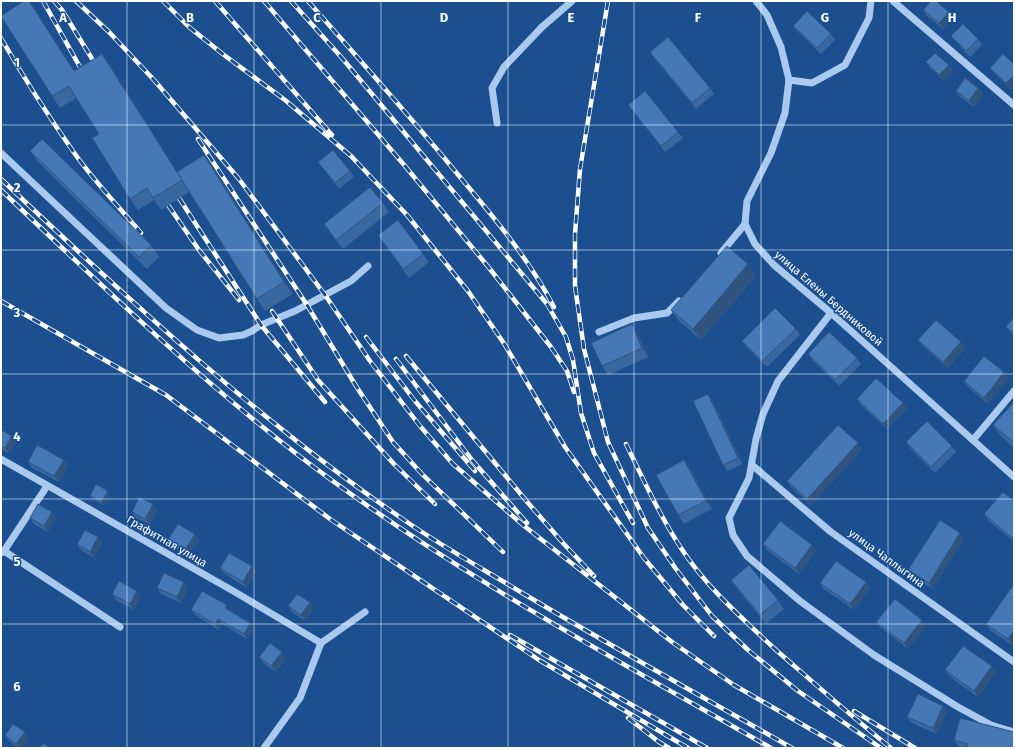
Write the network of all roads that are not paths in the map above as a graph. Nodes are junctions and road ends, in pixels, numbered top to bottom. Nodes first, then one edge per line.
1 (572, 1) edge
2 (756, 1) edge
3 (871, 1) edge
4 (893, 1) edge
5 (789, 80) junction
6 (1014, 106) edge
7 (497, 123) dead end
8 (1, 153) edge
9 (745, 224) junction
10 (716, 259) edge
11 (368, 266) dead end
12 (682, 298) edge
13 (830, 313) junction
14 (599, 332) dead end
15 (1014, 391) edge
16 (973, 440) junction
17 (1, 459) edge
18 (752, 465) junction
19 (1014, 477) edge
20 (47, 486) junction
21 (3, 552) edge
22 (365, 612) dead end
23 (120, 627) dead end
24 (321, 643) junction
25 (1014, 662) edge
26 (1014, 732) edge
27 (264, 748) edge

1 - 7 street
2 - 5 street
3 - 5 street
4 - 6 street
5 - 9 street
8 - 11 street
9 - 10 street
9 - 13 street, улица Елены Бердниковой
12 - 14 street
13 - 16 street, улица Елены Бердниковой
13 - 18 street
15 - 16 street
16 - 19 street, улица Елены Бердниковой
17 - 20 street, Графитная улица
18 - 25 street, улица Чаплыгина
18 - 26 street
20 - 21 street
20 - 24 street, Графитная улица
21 - 23 street
22 - 24 street
24 - 27 street

